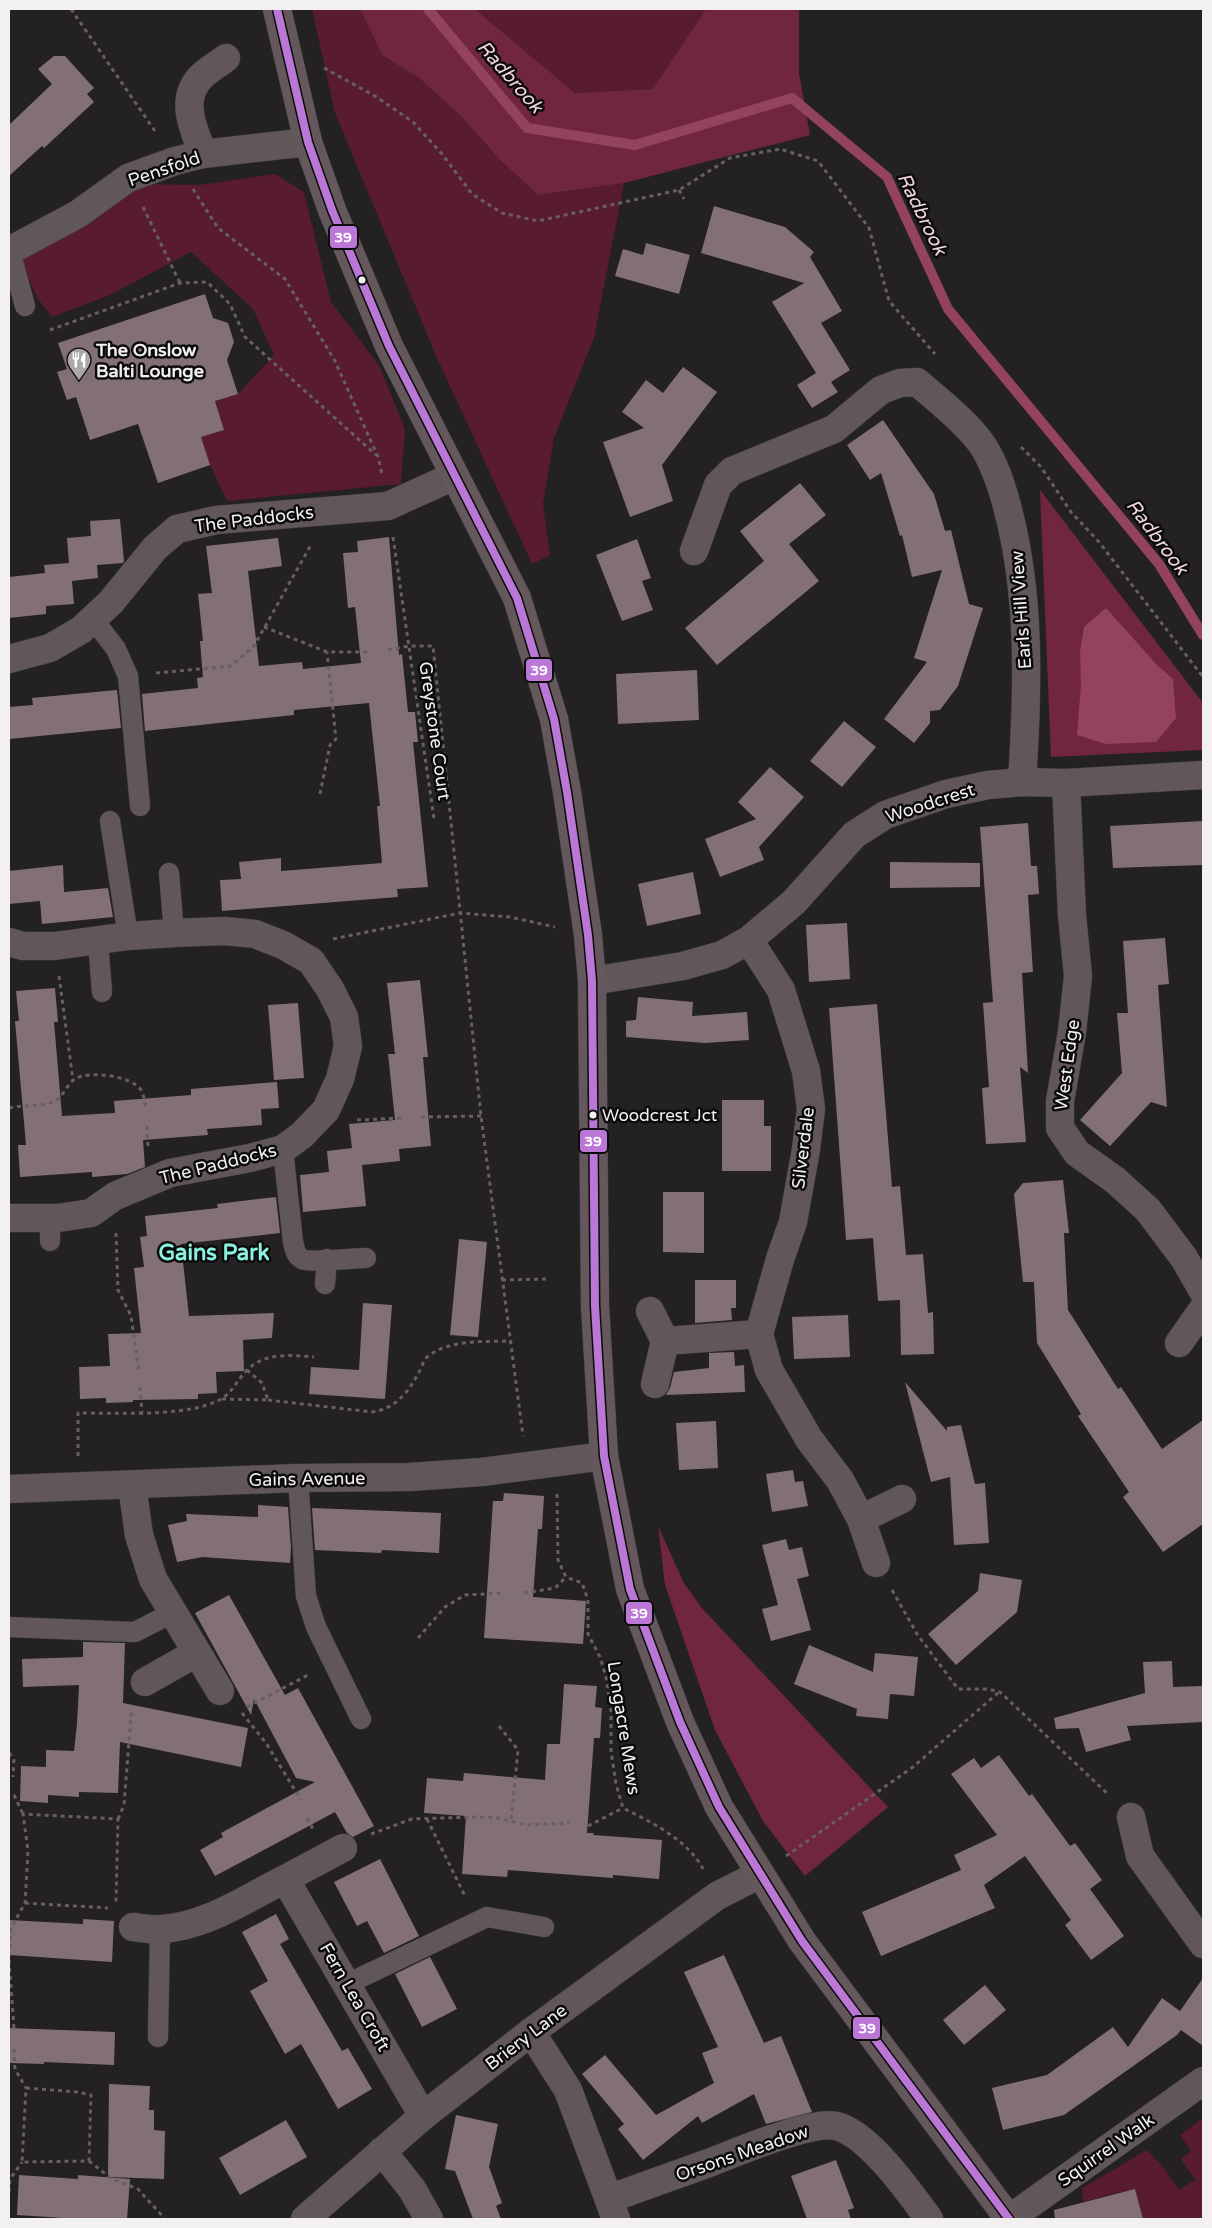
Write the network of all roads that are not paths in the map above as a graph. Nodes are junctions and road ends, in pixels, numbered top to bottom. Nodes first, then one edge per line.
1 (277, 9) edge
2 (226, 58) dead end
3 (308, 142) junction
4 (203, 154) junction
5 (9, 251) edge
6 (25, 306) dead end
7 (454, 476) junction
8 (694, 551) dead end
9 (93, 619) junction
10 (9, 660) edge
11 (1203, 775) edge
12 (1022, 782) junction
13 (1066, 783) junction
14 (140, 806) dead end
15 (110, 821) dead end
16 (169, 873) dead end
17 (174, 933) junction
18 (128, 936) junction
19 (749, 940) junction
20 (98, 941) junction
21 (9, 942) edge
22 (592, 981) junction
23 (102, 992) dead end
24 (283, 1149) junction
25 (9, 1218) edge
26 (366, 1258) dead end
27 (327, 1259) junction
28 (325, 1284) dead end
29 (1203, 1291) edge
30 (1203, 1309) edge
31 (650, 1311) dead end
32 (759, 1334) junction
33 (665, 1341) junction
34 (1178, 1343) dead end
35 (655, 1384) dead end
36 (604, 1456) junction
37 (298, 1478) junction
38 (132, 1485) junction
39 (9, 1489) edge
40 (902, 1499) dead end
41 (861, 1519) junction
42 (876, 1563) road end
43 (172, 1613) junction
44 (9, 1627) edge
45 (196, 1653) junction
46 (145, 1682) road end
47 (220, 1691) dead end
48 (361, 1719) dead end
49 (1131, 1816) road end
50 (343, 1848) road end
51 (760, 1874) junction
52 (286, 1879) junction
53 (134, 1927) dead end
54 (544, 1927) dead end
55 (160, 1930) junction
56 (1203, 1944) edge
57 (347, 1984) junction
58 (531, 2032) junction
59 (158, 2037) dead end
60 (1203, 2081) edge
61 (423, 2116) junction
62 (382, 2152) junction
63 (612, 2209) edge
64 (305, 2219) edge
65 (429, 2219) edge
66 (929, 2219) edge
67 (1009, 2219) edge

1 - 3 street
2 - 4 street
3 - 4 street, Pensfold
3 - 7 street
4 - 5 street, Pensfold
5 - 6 lane
7 - 9 street, The Paddocks
7 - 22 street
8 - 12 street, Earls Hill View
9 - 10 street, The Paddocks
9 - 14 lane
11 - 13 street, Woodcrest
12 - 13 street, Woodcrest
12 - 19 street, Woodcrest
13 - 29 street, West Edge
15 - 18 lane
16 - 17 lane
17 - 18 street, The Paddocks
17 - 24 street, The Paddocks
18 - 20 street, The Paddocks
19 - 22 street, Woodcrest
19 - 32 street, Silverdale
20 - 21 street, The Paddocks
20 - 23 lane
22 - 36 street
24 - 25 street, The Paddocks
24 - 27 lane
26 - 27 lane
27 - 28 lane
30 - 34 street
31 - 33 street
32 - 33 street
32 - 41 street, Silverdale
33 - 35 street
36 - 37 street, Gains Avenue
36 - 51 street
37 - 38 street, Gains Avenue
37 - 48 lane
38 - 39 street, Gains Avenue
38 - 43 street
40 - 41 street
41 - 42 street, Silverdale
43 - 44 lane
43 - 45 street
45 - 46 street
45 - 47 street
49 - 56 street
50 - 52 street
51 - 58 street, Briery Lane
51 - 67 street
52 - 55 street
52 - 57 street, Fern Lea Croft
53 - 55 street
54 - 57 lane
55 - 59 lane
57 - 61 street, Fern Lea Croft
58 - 61 street, Briery Lane
58 - 63 street, Orsons Meadow
60 - 67 street, Squirrel Walk
61 - 62 street, Briery Lane
62 - 64 street, Briery Lane
62 - 65 street
63 - 66 street, Orsons Meadow

